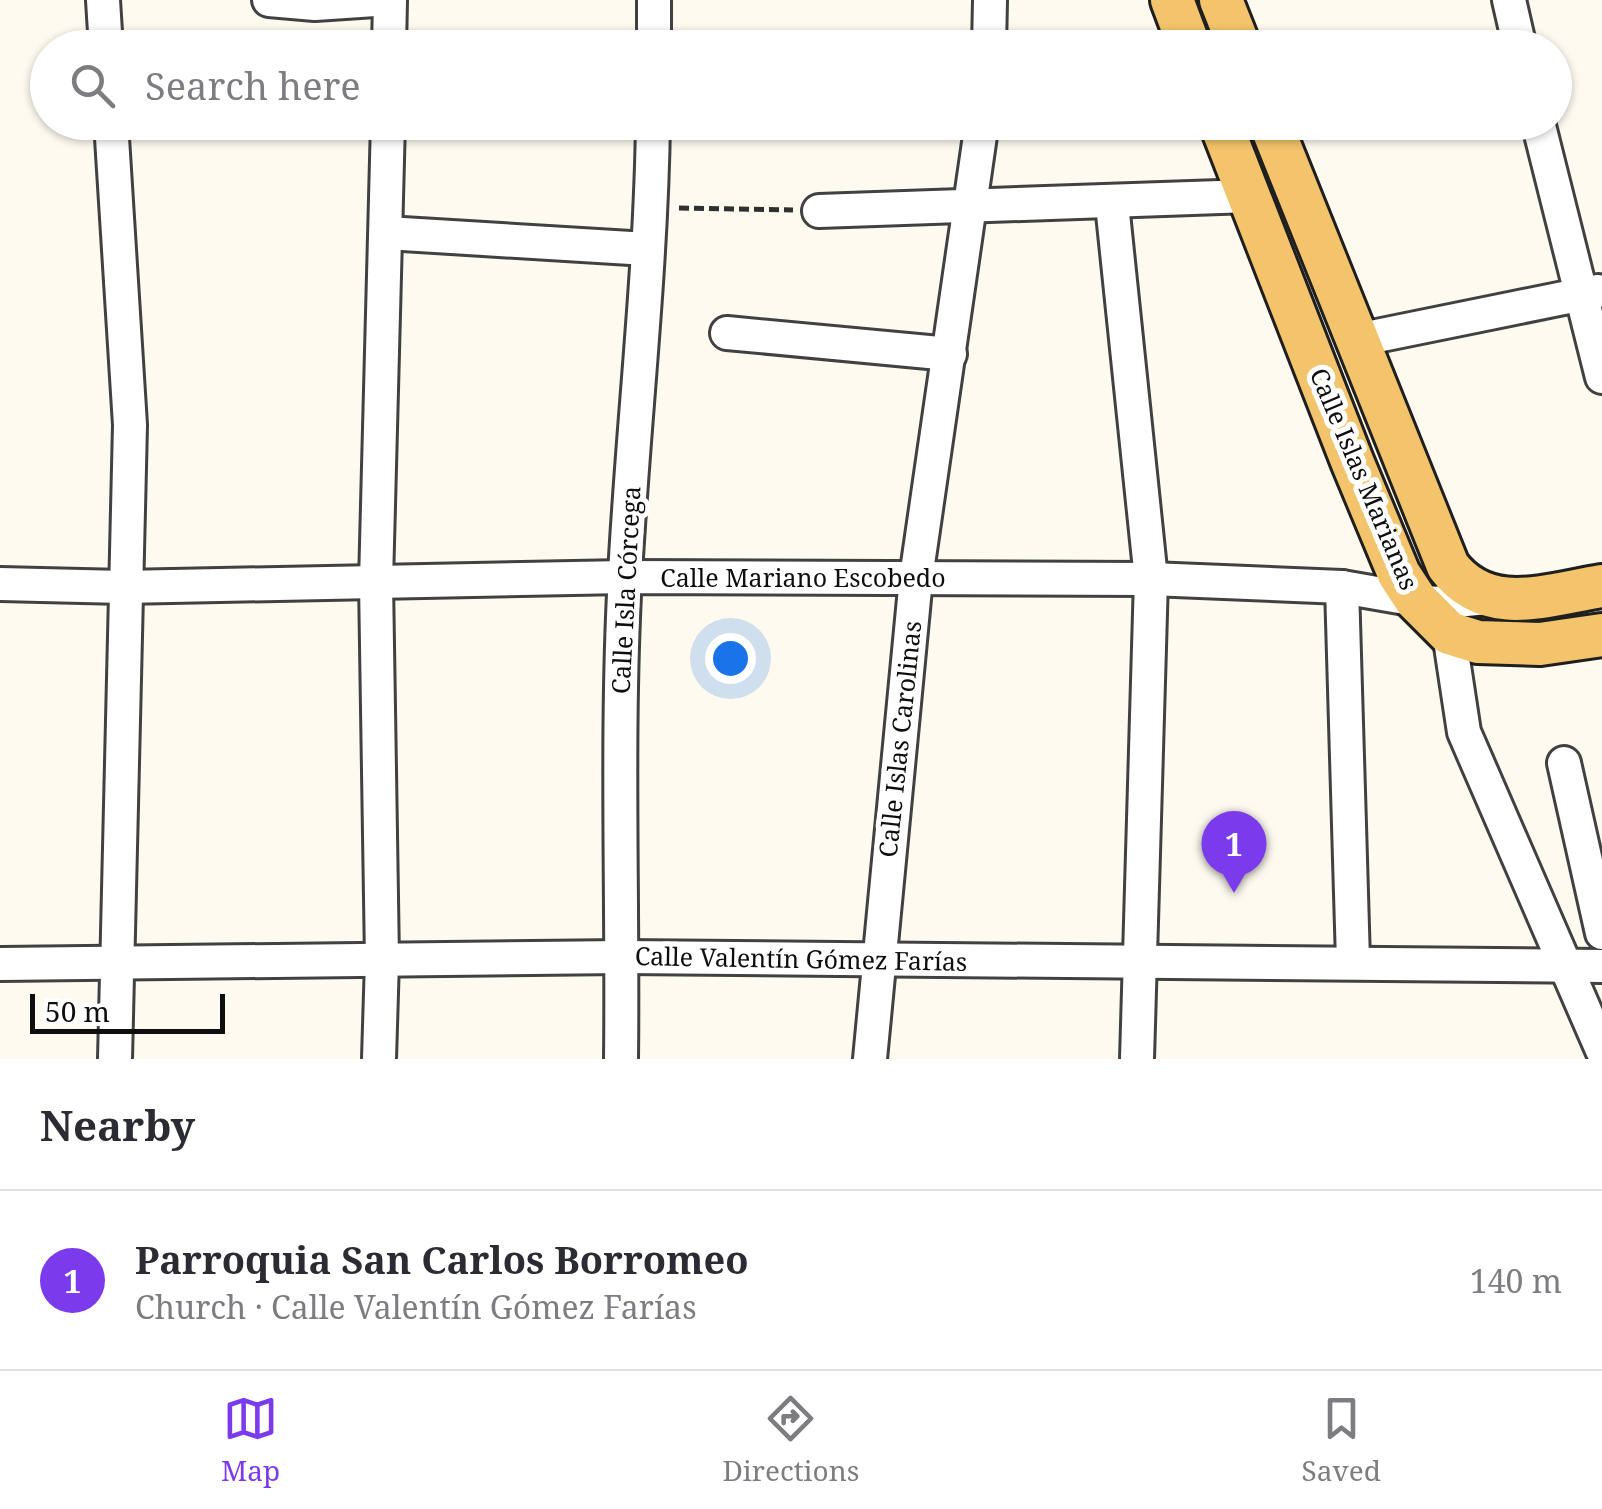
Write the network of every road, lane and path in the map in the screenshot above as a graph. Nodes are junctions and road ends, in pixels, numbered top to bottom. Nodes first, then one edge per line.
1 (103, 0) edge
2 (269, 0) edge
3 (375, 0) edge
4 (390, 0) edge
5 (654, 0) edge
6 (990, 0) edge
7 (1172, 0) edge
8 (1221, 0) edge
9 (1510, 0) edge
10 (105, 30) edge
11 (389, 30) edge
12 (654, 30) edge
13 (989, 30) edge
14 (1183, 30) edge
15 (1233, 30) edge
16 (1516, 30) edge
17 (112, 140) edge
18 (388, 140) edge
19 (652, 140) edge
20 (980, 140) edge
21 (1227, 140) edge
22 (1277, 140) edge
23 (1544, 140) edge
24 (1248, 196) junction
25 (1112, 204) junction
26 (652, 208) junction
27 (972, 209) junction
28 (819, 210) joint
29 (386, 232) junction
30 (647, 249) junction
31 (1591, 293) edge
32 (727, 333) dead end
33 (1357, 340) junction
34 (950, 354) junction
35 (1602, 377) edge
36 (624, 578) junction
37 (916, 578) junction
38 (1151, 578) junction
39 (376, 582) junction
40 (0, 584) edge
41 (1342, 586) junction
42 (1602, 586) edge
43 (123, 587) junction
44 (1487, 598) junction
45 (1416, 600) junction
46 (1449, 633) junction
47 (1602, 635) edge
48 (1564, 763) dead end
49 (1602, 933) edge
50 (622, 956) junction
51 (1141, 958) junction
52 (382, 960) junction
53 (115, 961) junction
54 (879, 962) junction
55 (1353, 962) junction
56 (0, 964) edge
57 (1568, 964) junction
58 (1602, 966) edge
59 (1602, 1050) edge
60 (115, 1059) edge
61 (379, 1059) edge
62 (622, 1059) edge
63 (870, 1059) edge
64 (1137, 1059) edge

1 - 10 street
2 - 3 street
4 - 11 street
5 - 12 street
6 - 13 street
7 - 14 main road
8 - 15 main road
9 - 16 street
17 - 43 street
18 - 29 street
19 - 26 street, Calle Isla Córcega
20 - 27 street, Calle Islas Carolinas
21 - 24 main road, Calle Islas Marianas
22 - 33 main road, Calle Islas Marianas
23 - 31 street
24 - 25 street
24 - 45 main road, Calle Islas Marianas
25 - 27 street
25 - 38 street
26 - 28 path
26 - 30 street, Calle Isla Córcega
27 - 28 street
27 - 34 street, Calle Islas Carolinas
29 - 30 street
29 - 39 street
30 - 36 street, Calle Isla Córcega
31 - 33 street
31 - 35 street
32 - 34 street
33 - 44 main road, Calle Islas Marianas
34 - 37 street, Calle Islas Carolinas
36 - 37 street, Calle Mariano Escobedo
36 - 39 street, Calle Mariano Escobedo
36 - 50 street, Calle Isla Córcega
37 - 38 street, Calle Mariano Escobedo
37 - 54 street, Calle Islas Carolinas
38 - 41 street, Calle Mariano Escobedo
38 - 51 street
39 - 43 street, Calle Mariano Escobedo
39 - 52 street
40 - 43 street, Calle Mariano Escobedo
41 - 45 street, Calle Mariano Escobedo
41 - 55 street
42 - 44 main road, Calle Mariano Escobedo
43 - 53 street
44 - 45 street, Calle Mariano Escobedo
45 - 46 main road, Calle Islas Marianas
46 - 47 main road
46 - 57 street
48 - 49 street
50 - 52 street, Calle Valentín Gómez Farías
50 - 54 street, Calle Valentín Gómez Farías
50 - 62 street, Calle Isla Córcega
51 - 54 street, Calle Valentín Gómez Farías
51 - 55 street, Calle Valentín Gómez Farías
51 - 64 street
52 - 53 street, Calle Valentín Gómez Farías
52 - 61 street
53 - 56 street, Calle Valentín Gómez Farías
53 - 60 street
54 - 63 street, Calle Islas Carolinas
55 - 57 street, Calle Valentín Gómez Farías
57 - 58 street, Calle Valentín Gómez Farías
57 - 59 street

